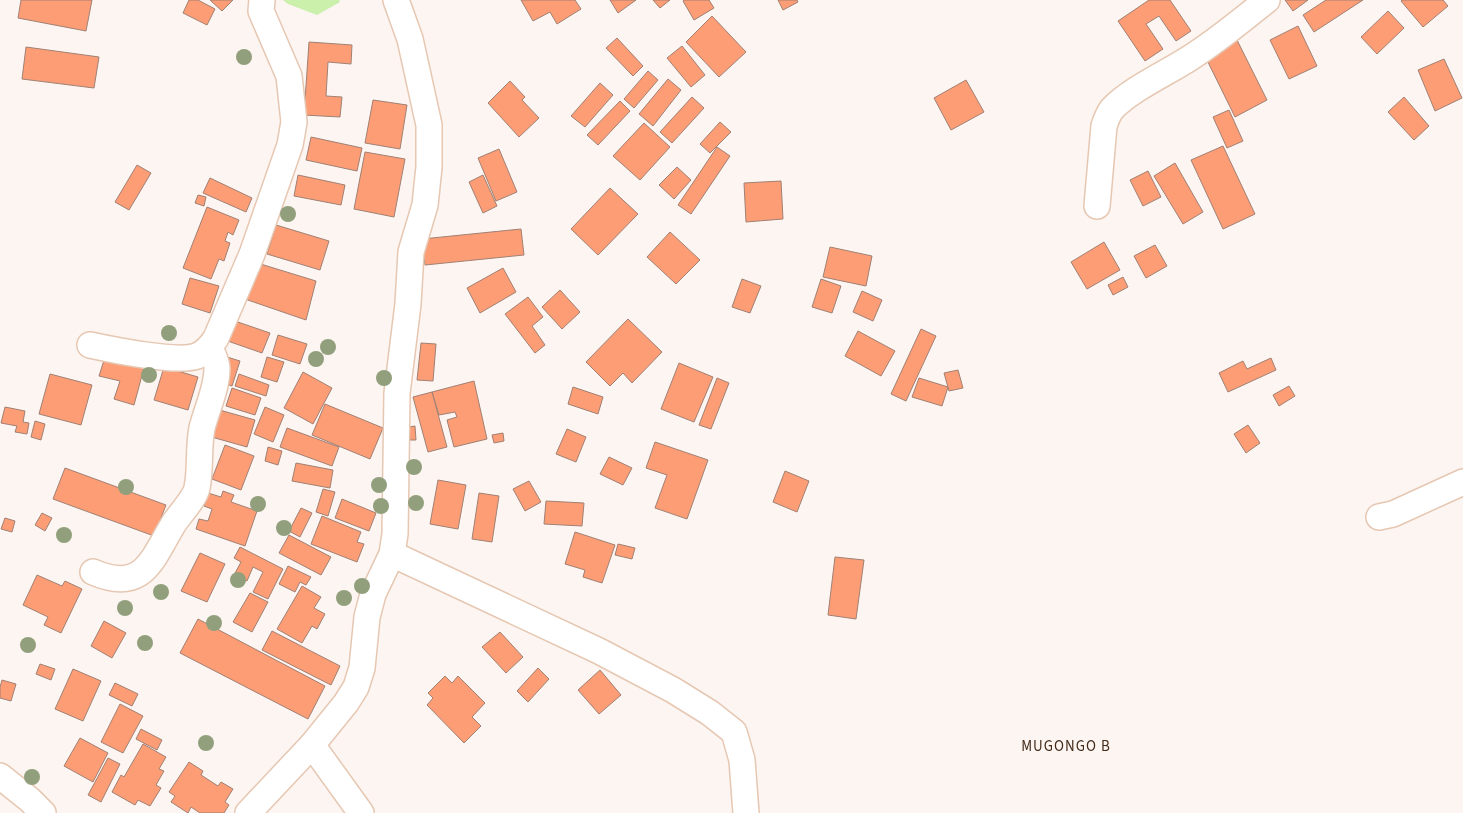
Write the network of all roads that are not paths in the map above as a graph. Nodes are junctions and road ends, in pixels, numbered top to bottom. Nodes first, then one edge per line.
1 (262, 0) edge
2 (396, 0) edge
3 (1268, 0) edge
4 (1097, 206) dead end
5 (90, 346) dead end
6 (210, 347) junction
7 (1463, 482) edge
8 (1378, 518) dead end
9 (392, 554) junction
10 (94, 572) dead end
11 (312, 745) junction
12 (0, 776) edge
13 (43, 813) edge
14 (248, 813) edge
15 (360, 813) edge
16 (746, 813) edge

1 - 6 street
2 - 9 street
3 - 4 street
5 - 6 street
6 - 10 street
7 - 8 street
9 - 11 street
9 - 16 street
11 - 14 street
11 - 15 street
12 - 13 street

